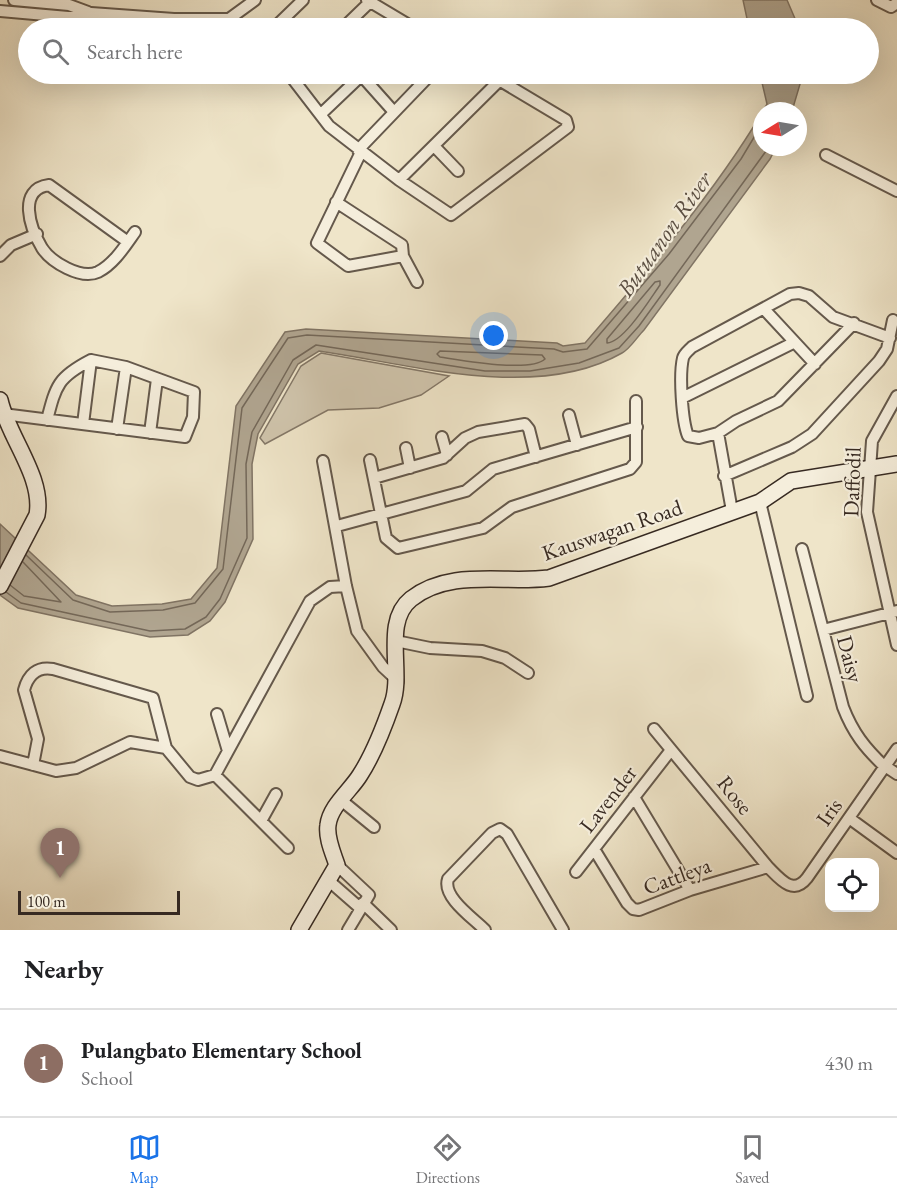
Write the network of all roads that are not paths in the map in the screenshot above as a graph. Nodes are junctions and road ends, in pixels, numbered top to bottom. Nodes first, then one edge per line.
1 (14, 0) edge
2 (255, 0) edge
3 (303, 0) edge
4 (877, 0) edge
5 (368, 1) edge
6 (897, 3) edge
7 (0, 11) edge
8 (91, 13) junction
9 (160, 18) edge
10 (230, 18) edge
11 (284, 18) edge
12 (352, 18) edge
13 (395, 18) edge
14 (299, 84) edge
15 (352, 84) edge
16 (370, 84) edge
17 (421, 84) edge
18 (496, 84) edge
19 (507, 84) edge
20 (394, 112) junction
21 (321, 114) junction
22 (434, 146) junction
23 (359, 151) junction
24 (826, 155) dead end
25 (458, 171) dead end
26 (399, 180) junction
27 (897, 191) edge
28 (336, 202) junction
29 (135, 232) dead end
30 (37, 234) junction
31 (128, 242) junction
32 (0, 256) edge
33 (403, 256) junction
34 (417, 282) dead end
35 (764, 309) junction
36 (893, 320) dead end
37 (854, 323) junction
38 (890, 338) junction
39 (793, 343) junction
40 (91, 360) junction
41 (814, 364) junction
42 (126, 367) junction
43 (157, 379) junction
44 (897, 396) edge
45 (684, 397) junction
46 (636, 400) dead end
47 (2, 407) edge
48 (569, 415) dead end
49 (47, 420) junction
50 (83, 424) junction
51 (637, 428) junction
52 (117, 429) junction
53 (150, 433) junction
54 (718, 433) junction
55 (442, 437) dead end
56 (577, 445) junction
57 (406, 448) dead end
58 (447, 455) junction
59 (536, 457) junction
60 (370, 460) dead end
61 (323, 461) dead end
62 (897, 464) edge
63 (410, 468) junction
64 (869, 468) junction
65 (724, 476) junction
66 (374, 478) junction
67 (760, 502) junction
68 (732, 512) junction
69 (381, 514) junction
70 (337, 526) junction
71 (802, 549) dead end
72 (0, 586) edge
73 (346, 586) junction
74 (893, 613) edge
75 (823, 630) junction
76 (396, 642) junction
77 (897, 645) edge
78 (528, 673) dead end
79 (398, 681) junction
80 (807, 696) dead end
81 (218, 714) dead end
82 (654, 729) dead end
83 (166, 748) junction
84 (897, 749) edge
85 (671, 750) junction
86 (228, 751) junction
87 (0, 756) edge
88 (33, 765) junction
89 (885, 766) junction
90 (897, 774) edge
91 (215, 776) junction
92 (276, 794) dead end
93 (634, 797) junction
94 (341, 800) junction
95 (849, 818) junction
96 (261, 821) junction
97 (374, 827) dead end
98 (288, 848) dead end
99 (594, 849) junction
100 (897, 853) edge
101 (337, 864) junction
102 (768, 867) junction
103 (576, 872) dead end
104 (328, 880) junction
105 (786, 884) joint
106 (690, 890) junction
107 (361, 906) junction
108 (299, 930) edge
109 (348, 930) edge
110 (392, 930) edge
111 (485, 930) edge
112 (563, 930) edge

1 - 8 street
2 - 10 street
3 - 11 street
4 - 6 street
5 - 12 street
5 - 13 street
7 - 8 street
8 - 9 street
14 - 21 street
15 - 21 street
16 - 20 street
17 - 20 street
18 - 22 street
19 - 26 street
20 - 23 street
21 - 23 street
22 - 25 street
22 - 26 street
23 - 26 street
23 - 28 street
24 - 27 street
28 - 33 street
28 - 33 street
29 - 31 street
30 - 31 street
30 - 31 street
30 - 32 street
33 - 34 street
35 - 37 street
35 - 39 street
35 - 45 street
36 - 38 street
37 - 38 street
37 - 41 street
38 - 65 street
39 - 41 street
39 - 45 street
40 - 42 street
40 - 49 street
40 - 50 street
41 - 54 street
42 - 43 street
42 - 52 street
43 - 53 street
43 - 53 street
44 - 64 street, Daffodil
45 - 54 street
46 - 51 street
47 - 49 street
47 - 72 street
48 - 56 street
49 - 50 street
50 - 52 street
51 - 56 street
51 - 69 street
52 - 53 street
54 - 65 street
55 - 58 street
56 - 59 street
57 - 63 street
58 - 59 street
58 - 63 street
59 - 69 street
60 - 66 street
61 - 70 street
62 - 64 street, Kauswagan Road
63 - 66 street
64 - 67 street, Kauswagan Road
64 - 74 street, Daffodil
65 - 68 street
66 - 69 street
67 - 68 street, Kauswagan Road
67 - 80 street
68 - 76 street, Kauswagan Road
69 - 70 street
70 - 73 street
71 - 75 street, Daisy
73 - 79 street
73 - 86 street
74 - 75 street
74 - 77 street, Daffodil
75 - 89 street, Daisy
76 - 78 street
76 - 79 street, Kauswagan Road
79 - 94 street, Kauswagan Road
81 - 86 street
82 - 85 street, Rose
83 - 88 street
83 - 88 street
83 - 91 street
84 - 89 street, Iris
85 - 93 street, Lavender
85 - 102 street, Rose
86 - 91 street
87 - 88 street
89 - 90 street, Daisy
89 - 95 street, Iris
91 - 96 street
92 - 96 street
93 - 99 street, Lavender
93 - 106 street
94 - 97 street
94 - 101 street, Kauswagan Road
95 - 100 street
95 - 105 street, Iris
96 - 98 street
99 - 103 street, Lavender
99 - 106 street, Cattleya
101 - 104 street
101 - 107 street
102 - 105 street, Rose
102 - 106 street, Cattleya
104 - 107 street
104 - 108 street
107 - 109 street
107 - 110 street
111 - 112 street

